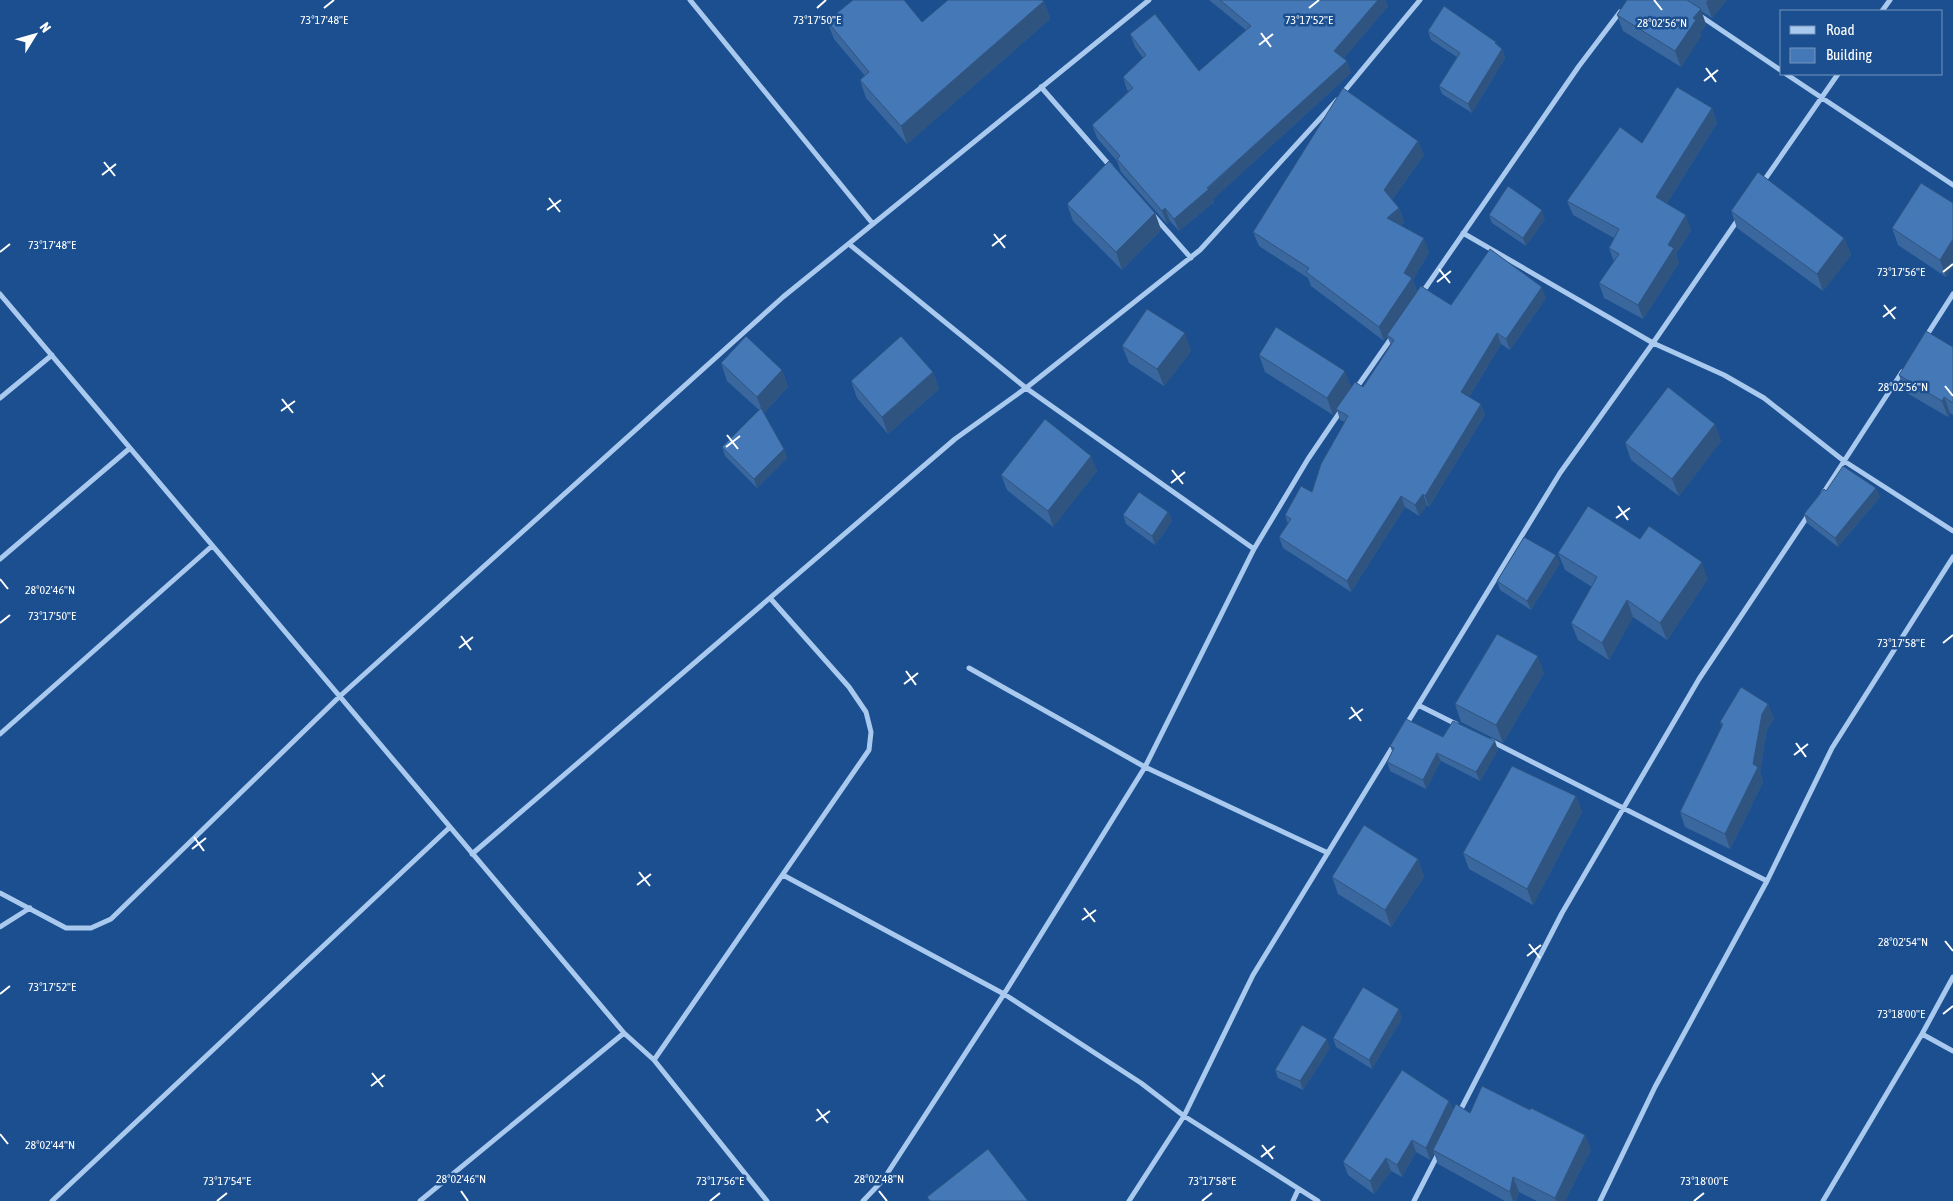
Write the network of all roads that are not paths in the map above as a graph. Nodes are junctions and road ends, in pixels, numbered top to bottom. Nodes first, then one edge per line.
1 (690, 0) edge
2 (1149, 0) edge
3 (1420, 0) edge
4 (1624, 7) edge
5 (1693, 11) edge
6 (1780, 70) edge
7 (1787, 75) edge
8 (1837, 75) edge
9 (1041, 87) junction
10 (1821, 98) junction
11 (1112, 168) edge
12 (1953, 185) edge
13 (1760, 188) edge
14 (1743, 212) edge
15 (1152, 213) edge
16 (873, 224) junction
17 (1463, 233) junction
18 (850, 244) junction
19 (1191, 258) junction
20 (0, 294) edge
21 (1953, 294) edge
22 (1419, 298) edge
23 (1396, 330) edge
24 (1653, 343) junction
25 (1920, 344) edge
26 (52, 355) junction
27 (1904, 369) edge
28 (1026, 388) junction
29 (1352, 394) edge
30 (0, 398) edge
31 (1346, 402) edge
32 (130, 448) junction
33 (1844, 461) junction
34 (1818, 501) edge
35 (1813, 509) edge
36 (1953, 531) edge
37 (212, 546) junction
38 (1254, 549) junction
39 (1953, 557) edge
40 (0, 559) edge
41 (770, 598) junction
42 (969, 668) dead end
43 (339, 697) junction
44 (1418, 705) junction
45 (1461, 727) edge
46 (1403, 730) edge
47 (0, 734) edge
48 (1398, 738) edge
49 (1487, 740) edge
50 (1145, 767) junction
51 (1624, 808) junction
52 (450, 828) junction
53 (1328, 853) junction
54 (472, 854) junction
55 (783, 875) junction
56 (1767, 881) junction
57 (0, 893) edge
58 (30, 908) junction
59 (0, 927) edge
60 (1953, 977) edge
61 (1004, 994) junction
62 (624, 1033) junction
63 (1922, 1034) junction
64 (1953, 1052) edge
65 (654, 1060) junction
66 (1184, 1116) junction
67 (1454, 1122) edge
68 (1441, 1149) edge
69 (1298, 1190) junction
70 (52, 1201) edge
71 (420, 1201) edge
72 (767, 1201) edge
73 (863, 1201) edge
74 (1129, 1201) edge
75 (1292, 1201) edge
76 (1318, 1201) edge
77 (1414, 1201) edge
78 (1600, 1201) edge
79 (1823, 1201) edge

1 - 16 street
2 - 9 street
3 - 19 street
4 - 17 street
5 - 6 street
7 - 10 street
8 - 10 street
9 - 11 street
9 - 16 street
10 - 12 street
10 - 13 street
14 - 24 street
15 - 19 street
16 - 18 street
17 - 22 street
17 - 24 street
18 - 28 street
18 - 43 street
19 - 28 street
20 - 26 street
21 - 25 street
23 - 29 street
24 - 33 street
24 - 44 street
26 - 30 street
26 - 32 street
27 - 33 street
28 - 38 street
28 - 41 street
31 - 38 street
32 - 37 street
32 - 40 street
33 - 34 street
33 - 36 street
35 - 51 street
37 - 43 street
37 - 47 street
38 - 50 street
39 - 56 street
41 - 54 street
41 - 55 street
42 - 50 street
43 - 52 street
43 - 58 street
44 - 45 street
44 - 46 street
48 - 53 street
49 - 51 street
50 - 53 street
50 - 61 street
51 - 56 street
51 - 67 street
52 - 54 street
52 - 70 street
53 - 66 street
54 - 62 street
55 - 61 street
55 - 65 street
56 - 78 street
57 - 58 street
58 - 59 street
60 - 63 street
61 - 66 street
61 - 73 street
62 - 65 street
62 - 71 street
63 - 64 street
63 - 79 street
65 - 72 street
66 - 69 street
66 - 74 street
68 - 77 street
69 - 75 street
69 - 76 street

